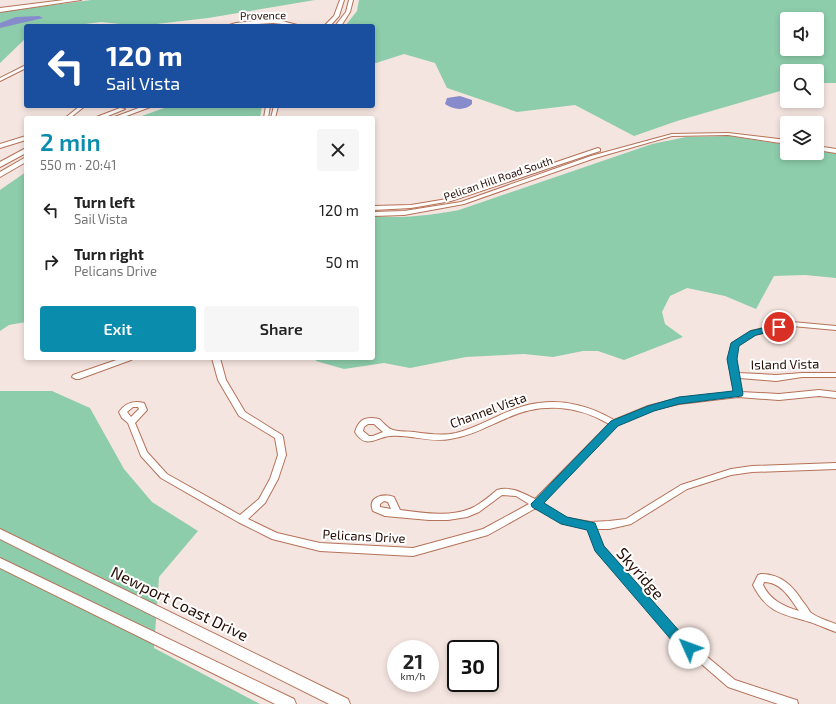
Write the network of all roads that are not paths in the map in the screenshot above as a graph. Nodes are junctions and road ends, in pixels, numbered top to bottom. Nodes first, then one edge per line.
1 (54, 0) edge
2 (78, 0) edge
3 (342, 0) edge
4 (351, 0) edge
5 (0, 9) edge
6 (247, 24) edge
7 (292, 24) edge
8 (329, 24) edge
9 (339, 24) edge
10 (24, 67) edge
11 (0, 80) edge
12 (80, 108) edge
13 (125, 108) edge
14 (144, 108) edge
15 (70, 116) edge
16 (103, 116) edge
17 (121, 116) edge
18 (670, 134) junction
19 (780, 137) edge
20 (24, 139) edge
21 (780, 141) edge
22 (624, 145) junction
23 (824, 145) edge
24 (0, 146) edge
25 (836, 147) edge
26 (824, 149) edge
27 (24, 151) edge
28 (836, 151) edge
29 (24, 159) edge
30 (0, 165) edge
31 (0, 174) edge
32 (375, 208) edge
33 (375, 214) edge
34 (836, 328) edge
35 (123, 360) edge
36 (217, 360) edge
37 (836, 375) edge
38 (734, 376) junction
39 (76, 377) dead end
40 (738, 394) junction
41 (836, 395) edge
42 (131, 422) dead end
43 (614, 423) junction
44 (390, 432) dead end
45 (836, 466) edge
46 (536, 504) junction
47 (397, 513) dead end
48 (241, 520) junction
49 (591, 526) junction
50 (0, 534) edge
51 (0, 563) edge
52 (808, 617) junction
53 (836, 628) edge
54 (289, 704) edge
55 (344, 704) edge
56 (793, 704) edge

1 - 5 highway
2 - 5 highway
3 - 8 main road
4 - 9 main road
6 - 7 street, Provence
10 - 11 street
12 - 15 street
13 - 16 main road
14 - 17 main road
18 - 19 street, Pelican Hill Road South
18 - 21 street
18 - 22 street, Pelican Hill Road South
20 - 24 street
22 - 32 street, Pelican Hill Road South
22 - 33 street, Pelican Hill Road South
23 - 25 street
26 - 28 street
27 - 30 main road
29 - 31 main road
34 - 38 street
35 - 39 street
36 - 48 street
37 - 38 street, Island Vista
38 - 40 street
40 - 41 street, Pelicans Drive
40 - 43 street, Pelicans Drive
42 - 48 street, Pelicans Drive
43 - 44 street, Channel Vista
43 - 46 street, Pelicans Drive
45 - 49 street
46 - 47 street
46 - 48 street, Pelicans Drive
46 - 49 street
49 - 56 street, Skyridge
50 - 55 main road, Newport Coast Drive
51 - 54 main road
52 - 52 street
52 - 53 street

